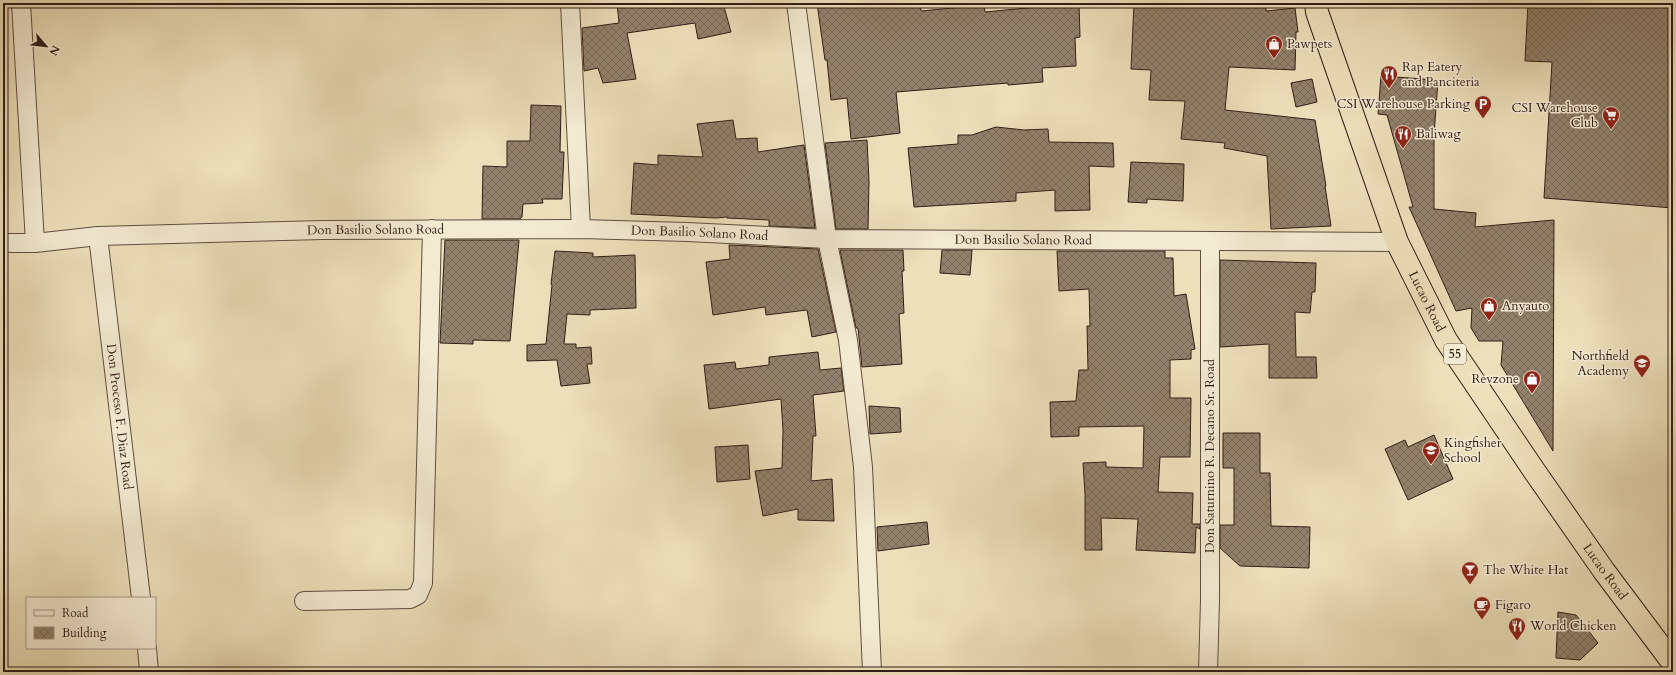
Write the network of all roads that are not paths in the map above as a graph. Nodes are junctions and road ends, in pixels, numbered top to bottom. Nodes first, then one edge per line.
1 (21, 3) edge
2 (570, 3) edge
3 (796, 3) edge
4 (1316, 3) edge
5 (432, 229) junction
6 (581, 229) junction
7 (98, 236) junction
8 (826, 239) junction
9 (1210, 241) junction
10 (3, 242) edge
11 (1397, 242) junction
12 (35, 243) junction
13 (141, 597) edge
14 (304, 601) dead end
15 (147, 649) edge
16 (1673, 663) edge
17 (150, 672) edge
18 (872, 672) edge
19 (1208, 672) edge

1 - 12 street
2 - 6 street
3 - 8 street
4 - 11 highway, Lucao Road / 55
5 - 6 street, Don Basilio Solano Road
5 - 7 street, Don Basilio Solano Road
5 - 14 street
6 - 8 street, Don Basilio Solano Road
7 - 12 street, Don Basilio Solano Road
7 - 13 street, Don Proceso F. Diaz Road
8 - 9 street, Don Basilio Solano Road
8 - 18 street
9 - 11 street, Don Basilio Solano Road
9 - 19 street, Don Saturnino R. Decano Sr. Road
10 - 12 street, Don Basilio Solano Road
11 - 16 highway, Lucao Road / 55
15 - 17 street

